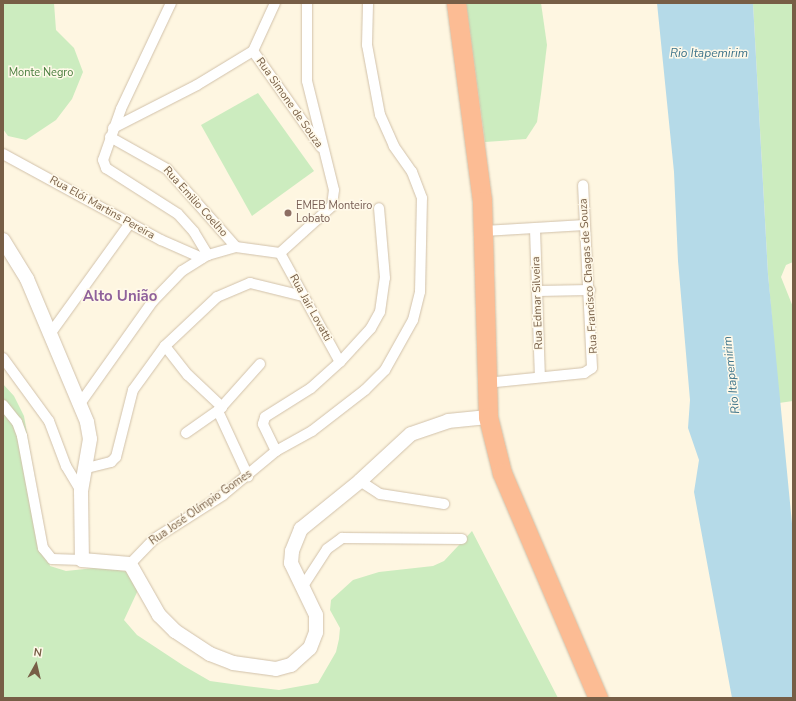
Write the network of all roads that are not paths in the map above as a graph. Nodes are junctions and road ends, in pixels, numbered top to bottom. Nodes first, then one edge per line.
1 (171, 3) edge
2 (275, 3) edge
3 (307, 3) edge
4 (368, 3) edge
5 (456, 3) edge
6 (253, 51) junction
7 (111, 132) junction
8 (322, 148) junction
9 (3, 154) edge
10 (583, 184) dead end
11 (379, 208) dead end
12 (130, 223) junction
13 (585, 225) junction
14 (535, 229) junction
15 (484, 231) junction
16 (3, 240) edge
17 (236, 247) junction
18 (280, 253) junction
19 (205, 256) junction
20 (590, 290) junction
21 (538, 291) junction
22 (303, 296) junction
23 (50, 334) junction
24 (165, 346) junction
25 (3, 358) edge
26 (340, 362) junction
27 (260, 364) dead end
28 (540, 377) junction
29 (486, 383) junction
30 (3, 405) edge
31 (80, 405) junction
32 (220, 409) junction
33 (488, 417) junction
34 (186, 433) dead end
35 (276, 451) junction
36 (87, 468) junction
37 (248, 476) junction
38 (360, 482) junction
39 (81, 491) junction
40 (444, 504) dead end
41 (462, 539) dead end
42 (82, 560) junction
43 (130, 564) junction
44 (303, 586) junction
45 (598, 698) edge

1 - 7 street
2 - 6 street
3 - 8 street
4 - 35 street, Rua José Olímpio Gomes
5 - 15 highway
6 - 7 street
6 - 8 street, Rua Simone de Souza
7 - 17 street, Rua Emilio Coelho
7 - 19 street
8 - 18 street, Rua Simone de Souza
9 - 12 street, Rua Elói Martins Pereira
10 - 13 street, Rua Francisco Chagas de Souza
11 - 26 street
12 - 19 street, Rua Elói Martins Pereira
12 - 23 street
13 - 14 street
13 - 20 street, Rua Francisco Chagas de Souza
14 - 15 street
14 - 21 street, Rua Edmar Silveira
15 - 29 highway
16 - 23 street
17 - 18 street
17 - 19 street
18 - 22 street, Rua Jair Lovatti
19 - 31 street
20 - 21 street
20 - 28 street, Rua Francisco Chagas de Souza
21 - 28 street, Rua Edmar Silveira
22 - 24 street
22 - 26 street, Rua Jair Lovatti
23 - 31 street
24 - 32 street
24 - 36 street
25 - 39 street
26 - 35 street
27 - 32 street
28 - 29 street
29 - 33 highway
30 - 42 street
31 - 36 street
32 - 34 street
32 - 37 street
33 - 38 street
33 - 45 highway
35 - 37 street, Rua José Olímpio Gomes
36 - 39 street
37 - 43 street, Rua José Olímpio Gomes
38 - 40 street
38 - 44 street
39 - 42 street
41 - 44 street
42 - 43 street
43 - 44 street

